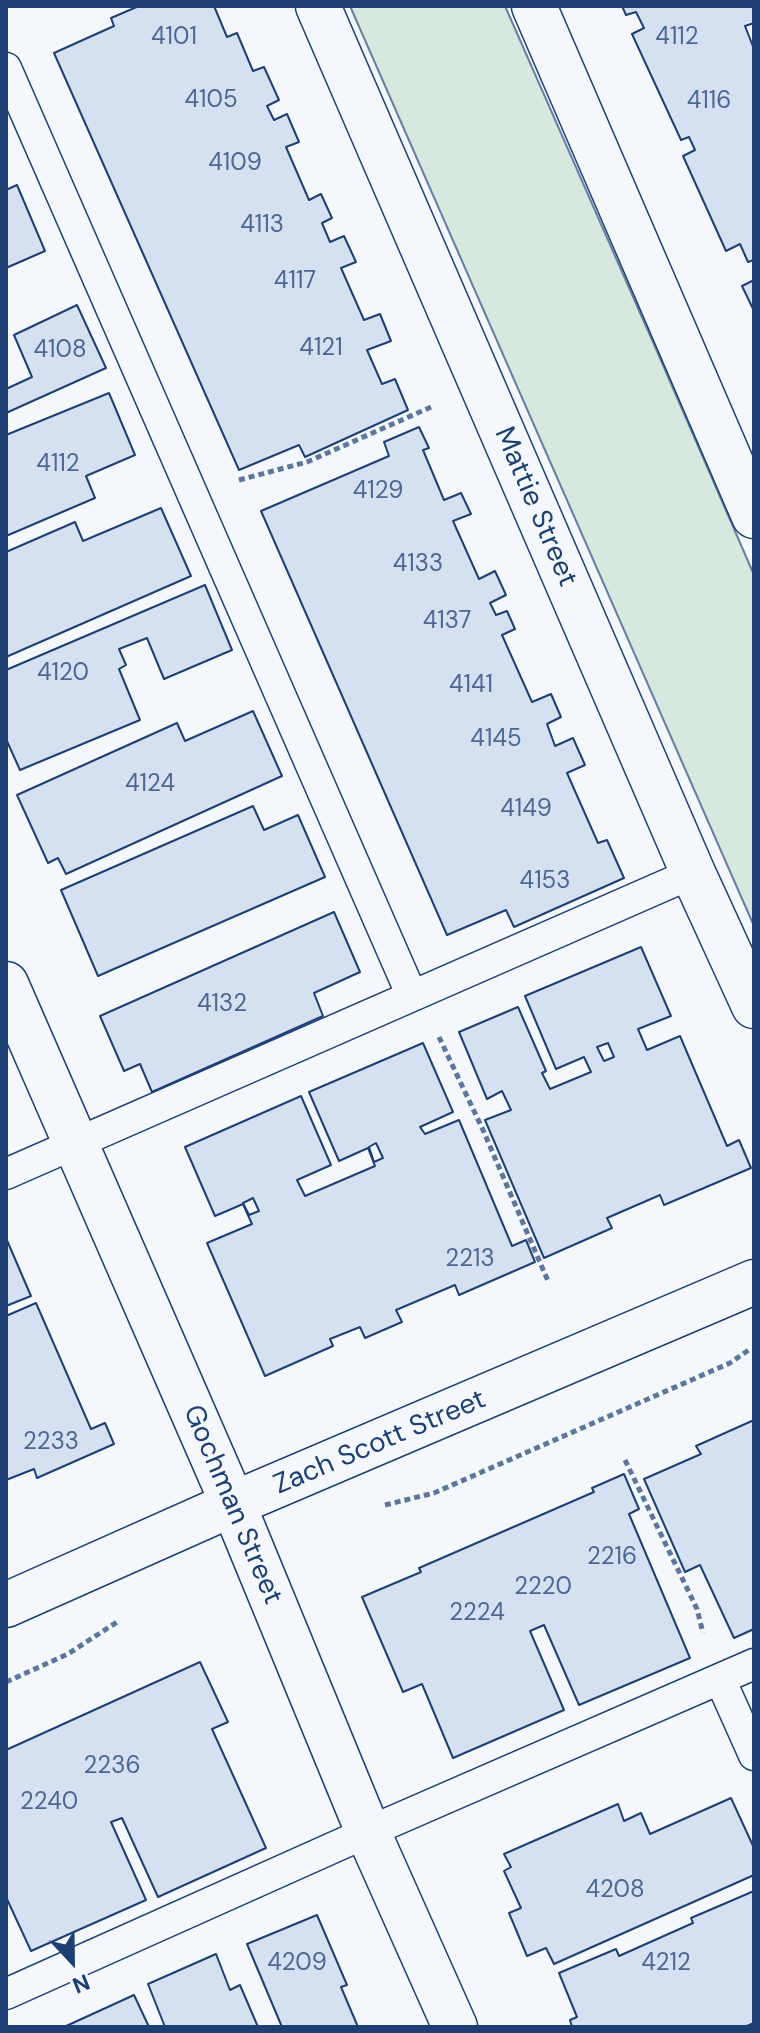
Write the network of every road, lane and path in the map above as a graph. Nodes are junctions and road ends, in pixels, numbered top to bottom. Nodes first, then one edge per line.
1 (318, 6) edge
2 (534, 6) edge
3 (6, 68) edge
4 (431, 407) dead end
5 (194, 498) junction
6 (754, 516) edge
7 (693, 873) junction
8 (6, 984) edge
9 (416, 994) junction
10 (754, 1006) edge
11 (77, 1143) junction
12 (6, 1174) edge
13 (548, 1281) dead end
14 (754, 1282) edge
15 (754, 1346) edge
16 (625, 1460) dead end
17 (233, 1504) junction
18 (374, 1508) dead end
19 (6, 1605) edge
20 (129, 1614) dead end
21 (754, 1664) edge
22 (720, 1679) junction
23 (6, 1682) edge
24 (754, 1755) edge
25 (368, 1832) junction
26 (6, 1994) edge
27 (455, 2027) edge

1 - 7 street, Mattie Street
2 - 6 street
3 - 5 lane
4 - 5 path
5 - 9 lane
7 - 9 lane
7 - 10 street, Mattie Street
8 - 11 street, Gochman Street
9 - 11 lane
9 - 13 path
11 - 12 lane
11 - 17 street, Gochman Street
14 - 17 street, Zach Scott Street
15 - 18 path
16 - 22 path
17 - 19 street, Zach Scott Street
17 - 25 street, Gochman Street
20 - 23 path
21 - 22 lane
22 - 24 lane
22 - 25 lane
25 - 26 lane
25 - 27 street, Gochman Street

